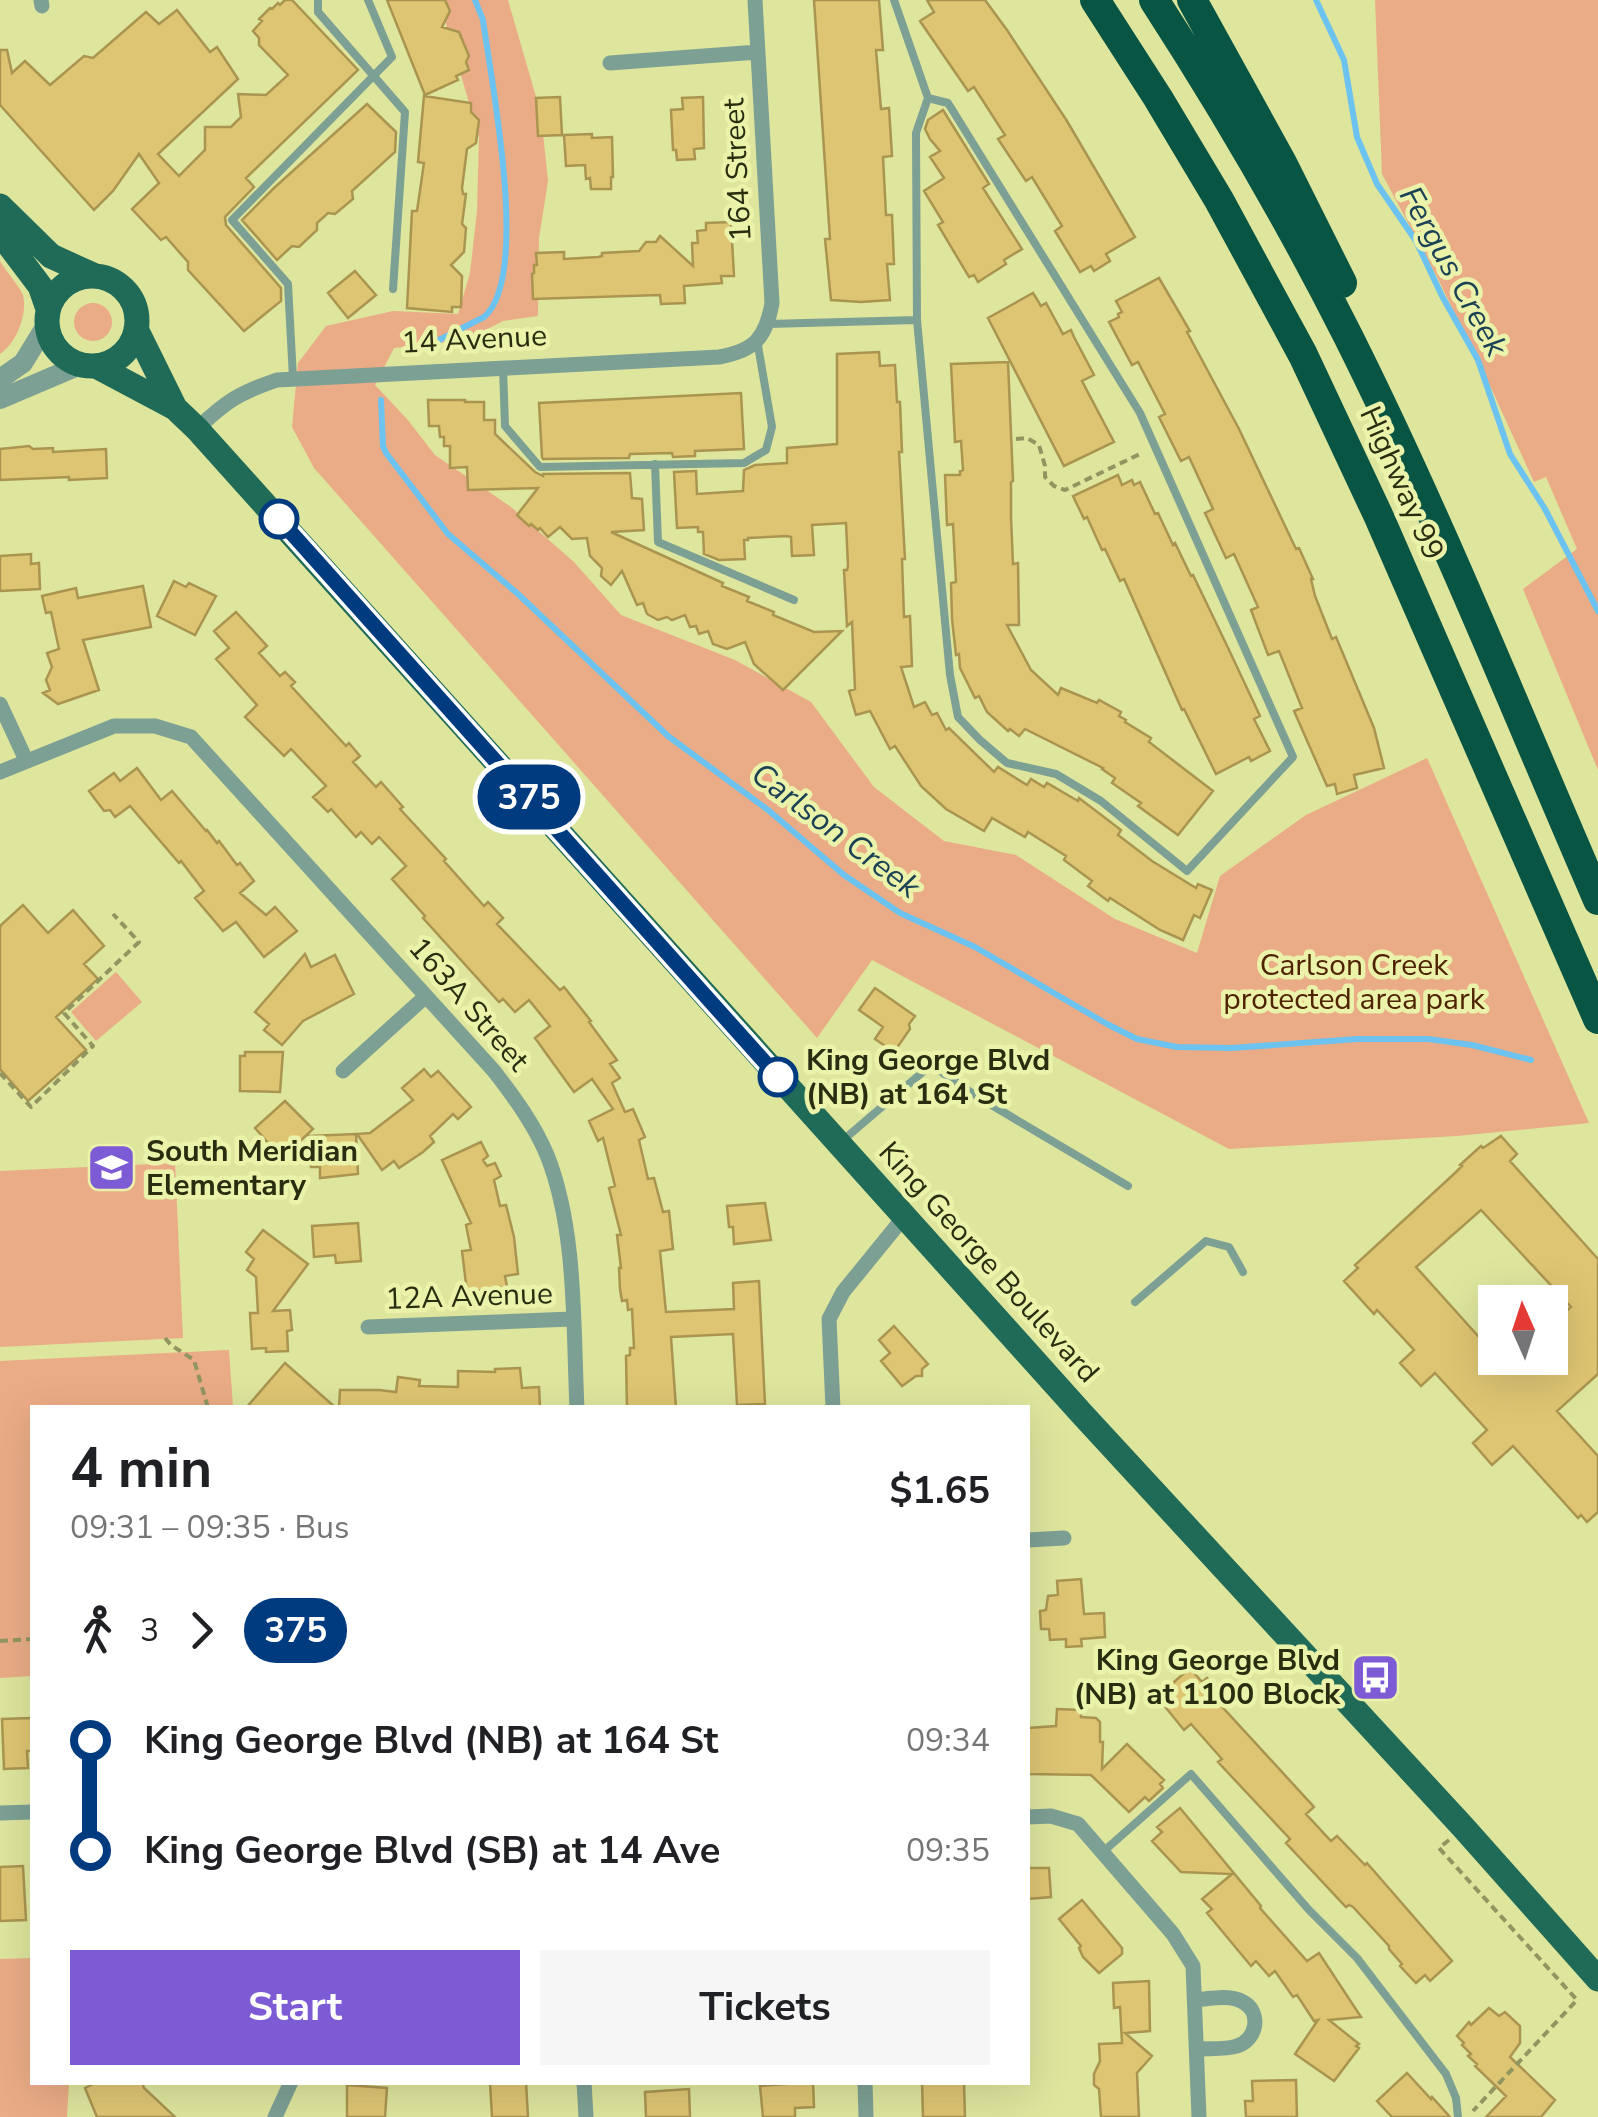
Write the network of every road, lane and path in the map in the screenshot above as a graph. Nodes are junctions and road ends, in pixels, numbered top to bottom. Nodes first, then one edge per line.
1 (318, 0) edge
2 (368, 0) edge
3 (756, 0) edge
4 (894, 0) edge
5 (1088, 0) edge
6 (1096, 0) edge
7 (1154, 0) edge
8 (1192, 0) edge
9 (1127, 48) junction
10 (758, 52) junction
11 (610, 62) dead end
12 (375, 76) junction
13 (928, 98) junction
14 (0, 206) edge
15 (0, 233) edge
16 (94, 276) junction
17 (393, 289) dead end
18 (48, 317) junction
19 (917, 320) junction
20 (136, 330) junction
21 (762, 333) junction
22 (88, 365) junction
23 (502, 368) junction
24 (293, 378) junction
25 (0, 379) edge
26 (0, 400) edge
27 (175, 408) junction
28 (197, 429) junction
29 (1016, 438) dead end
30 (1156, 447) junction
31 (655, 464) junction
32 (794, 600) dead end
33 (1469, 602) junction
34 (0, 704) edge
35 (26, 760) junction
36 (0, 772) edge
37 (1598, 900) edge
38 (113, 914) dead end
39 (426, 996) junction
40 (1598, 1019) edge
41 (343, 1071) dead end
42 (0, 1073) edge
43 (838, 1144) junction
44 (1128, 1186) dead end
45 (904, 1217) junction
46 (1243, 1272) dead end
47 (1135, 1302) dead end
48 (572, 1319) junction
49 (368, 1327) dead end
50 (165, 1338) dead end
51 (207, 1405) edge
52 (577, 1405) edge
53 (833, 1405) edge
54 (1064, 1538) dead end
55 (1030, 1540) edge
56 (30, 1639) edge
57 (0, 1641) edge
58 (30, 1812) edge
59 (0, 1813) edge
60 (1030, 1818) edge
61 (1463, 1827) junction
62 (1102, 1852) junction
63 (1598, 1978) edge
64 (1194, 2000) junction
65 (1197, 2048) junction
66 (290, 2085) edge
67 (584, 2085) edge
68 (864, 2085) edge
69 (1469, 2114) edge
70 (275, 2117) edge
71 (586, 2117) edge
72 (866, 2117) edge
73 (1199, 2117) edge
74 (1458, 2117) edge

1 - 12 lane
2 - 12 lane
3 - 10 street, 164 Street
4 - 13 lane
5 - 9 highway
6 - 9 highway, Highway 99
7 - 33 highway, Highway 99
8 - 33 highway
9 - 40 highway, Highway 99
10 - 11 street
10 - 21 street, 164 Street
12 - 17 lane
12 - 24 lane
13 - 19 lane
13 - 30 lane
14 - 16 main road
15 - 18 main road
16 - 18 main road
16 - 20 main road
18 - 22 main road
18 - 25 street
19 - 21 lane
19 - 30 lane
20 - 22 main road
20 - 27 main road, King George Boulevard
21 - 23 street, 14 Avenue
21 - 31 lane
22 - 26 street
22 - 27 main road, King George Boulevard
23 - 24 street, 14 Avenue
23 - 31 lane
24 - 28 street, 14 Avenue
27 - 28 main road, King George Boulevard
28 - 43 main road, King George Boulevard
29 - 30 path
31 - 32 lane
33 - 37 highway, Highway 99
34 - 35 street
35 - 36 street
35 - 39 street, 163A Street
38 - 42 path
39 - 41 street
39 - 48 street, 163A Street
43 - 44 lane
43 - 45 main road, King George Boulevard
45 - 53 street
45 - 61 main road, King George Boulevard
46 - 47 lane
48 - 49 street, 12A Avenue
48 - 52 street, 163A Street
50 - 51 path
54 - 55 street
56 - 57 path
58 - 59 street
60 - 62 street
61 - 63 main road, King George Boulevard
61 - 69 path
62 - 64 street
62 - 74 lane
64 - 65 street
64 - 65 street
65 - 73 street
66 - 70 street
67 - 71 street
68 - 72 street

